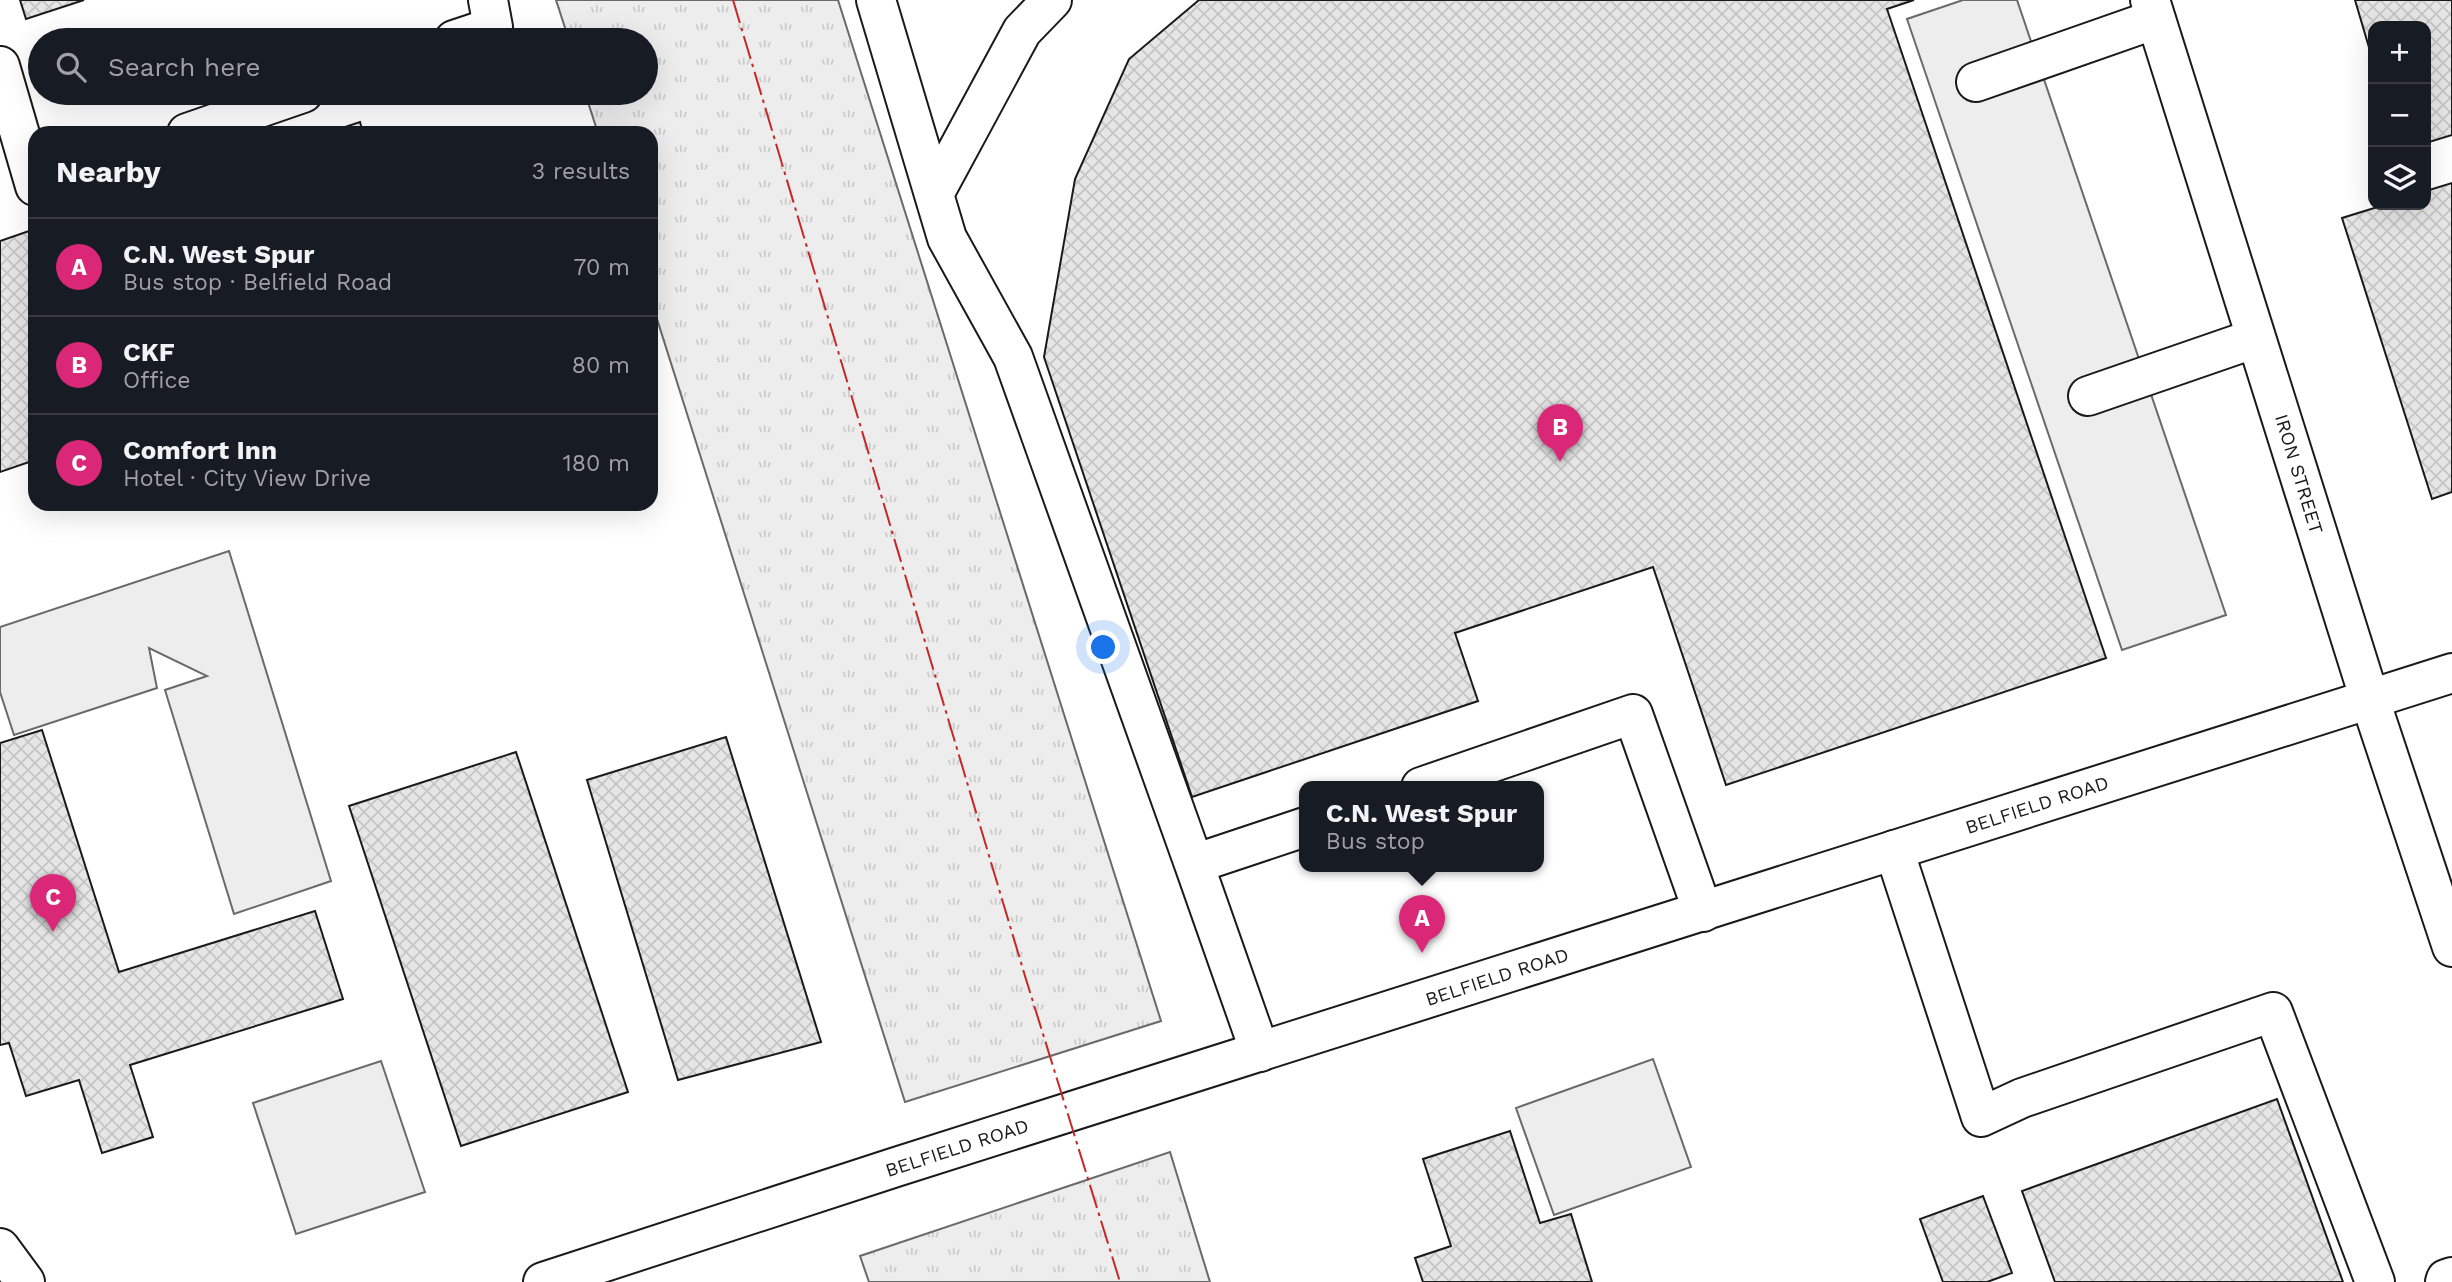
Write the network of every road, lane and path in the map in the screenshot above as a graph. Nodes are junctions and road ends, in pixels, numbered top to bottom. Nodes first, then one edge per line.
1 (488, 0) edge
2 (876, 0) edge
3 (1052, 0) edge
4 (2153, 9) edge
5 (490, 28) edge
6 (0, 66) edge
7 (1976, 82) dead end
8 (268, 105) edge
9 (207, 126) edge
10 (28, 162) edge
11 (934, 194) junction
12 (2256, 338) junction
13 (2088, 396) dead end
14 (2452, 673) edge
15 (2370, 700) junction
16 (1438, 781) edge
17 (1299, 829) edge
18 (1895, 850) junction
19 (1194, 864) junction
20 (1703, 912) junction
21 (2452, 947) edge
22 (1259, 1052) junction
23 (0, 1248) edge
24 (2452, 1277) edge
25 (25, 1282) edge
26 (542, 1282) edge
27 (2375, 1282) edge
28 (2445, 1282) edge

1 - 5 main road
2 - 11 main road
3 - 11 main road
4 - 7 main road
4 - 12 main road, IRON STREET
6 - 10 main road
8 - 9 main road
11 - 19 main road
12 - 13 main road
12 - 15 main road, IRON STREET
14 - 15 main road, BELFIELD ROAD
15 - 18 main road, BELFIELD ROAD
15 - 21 main road, IRON STREET
16 - 20 main road
17 - 19 main road
18 - 20 main road, BELFIELD ROAD
18 - 27 main road
19 - 22 main road
20 - 22 main road, BELFIELD ROAD
22 - 26 main road, BELFIELD ROAD
23 - 25 main road
24 - 28 main road

